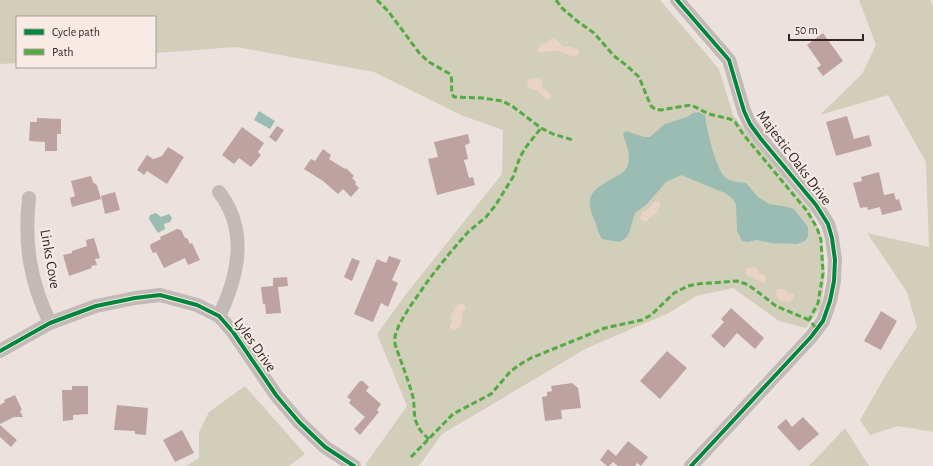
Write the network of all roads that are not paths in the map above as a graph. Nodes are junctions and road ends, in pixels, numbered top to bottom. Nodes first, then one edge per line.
1 (677, 0) edge
2 (219, 192) dead end
3 (29, 198) dead end
4 (219, 316) junction
5 (50, 323) junction
6 (0, 351) edge
7 (354, 466) edge
8 (691, 466) edge

1 - 8 street, Majestic Oaks Drive
2 - 4 street
3 - 5 street, Links Cove
4 - 5 street, Lyles Drive
4 - 7 street, Lyles Drive
5 - 6 street, Lyles Drive

